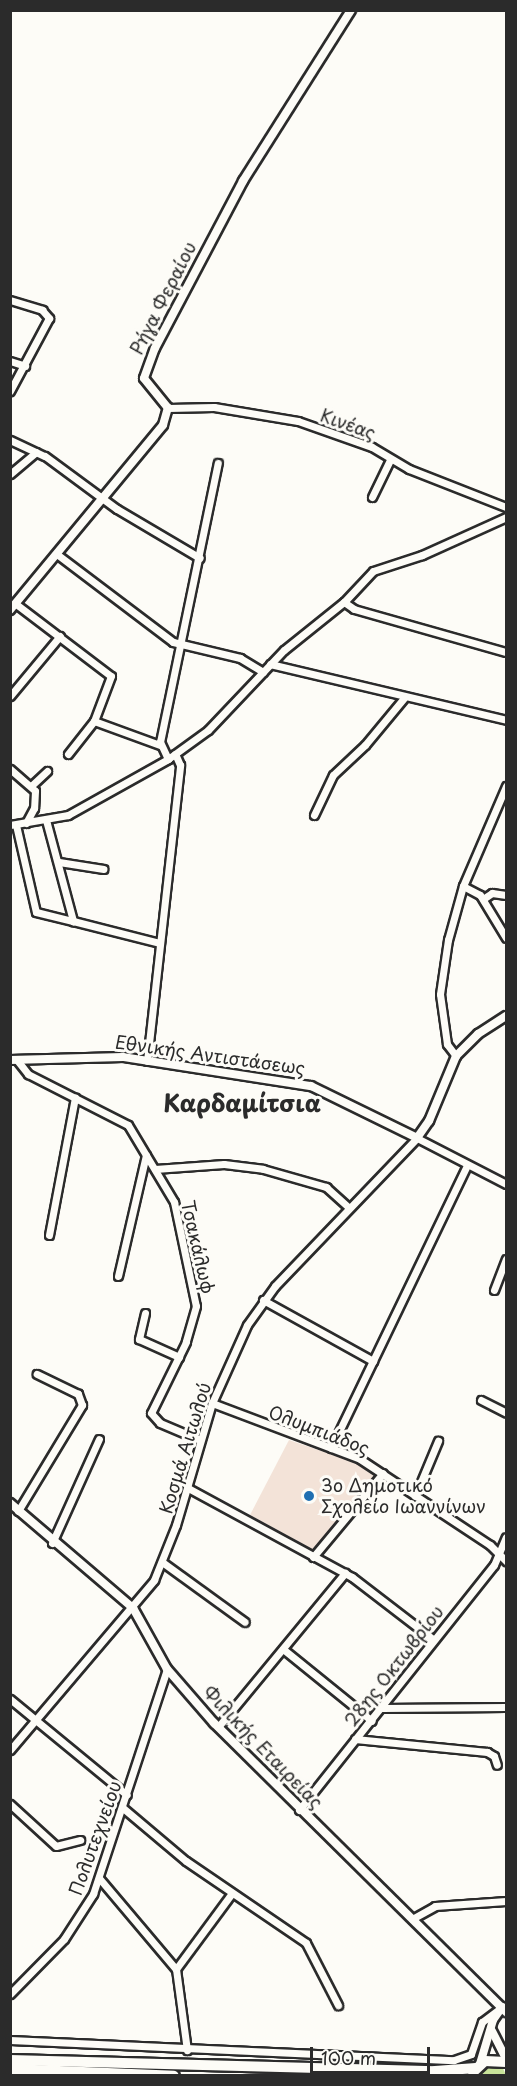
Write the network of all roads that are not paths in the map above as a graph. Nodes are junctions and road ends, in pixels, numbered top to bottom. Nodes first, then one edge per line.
1 (351, 10) edge
2 (10, 300) edge
3 (10, 361) edge
4 (25, 366) junction
5 (10, 391) edge
6 (168, 408) junction
7 (10, 440) edge
8 (36, 452) junction
9 (390, 460) junction
10 (218, 463) dead end
11 (10, 474) edge
12 (372, 496) dead end
13 (103, 499) junction
14 (507, 507) edge
15 (507, 517) edge
16 (58, 555) junction
17 (200, 558) junction
18 (344, 602) junction
19 (14, 607) edge
20 (60, 636) junction
21 (183, 645) junction
22 (507, 652) edge
23 (270, 664) junction
24 (263, 672) junction
25 (10, 696) edge
26 (404, 698) junction
27 (507, 720) edge
28 (94, 721) junction
29 (160, 745) junction
30 (68, 754) dead end
31 (175, 754) junction
32 (168, 759) junction
33 (10, 769) edge
34 (47, 771) dead end
35 (31, 786) junction
36 (506, 786) edge
37 (314, 815) dead end
38 (46, 820) junction
39 (26, 823) junction
40 (13, 825) edge
41 (59, 862) junction
42 (103, 869) dead end
43 (463, 885) junction
44 (507, 895) edge
45 (483, 899) junction
46 (73, 921) junction
47 (507, 938) edge
48 (159, 943) junction
49 (507, 1016) edge
50 (456, 1056) junction
51 (14, 1060) edge
52 (147, 1060) junction
53 (75, 1097) junction
54 (417, 1138) junction
55 (146, 1155) junction
56 (467, 1165) junction
57 (155, 1169) junction
58 (507, 1184) edge
59 (349, 1208) junction
60 (49, 1235) dead end
61 (507, 1259) edge
62 (118, 1276) dead end
63 (494, 1290) dead end
64 (263, 1300) junction
65 (145, 1313) dead end
66 (179, 1357) junction
67 (373, 1361) junction
68 (37, 1374) dead end
69 (481, 1400) dead end
70 (212, 1403) junction
71 (507, 1413) edge
72 (99, 1439) dead end
73 (200, 1440) junction
74 (438, 1441) dead end
75 (331, 1449) junction
76 (382, 1473) junction
77 (188, 1488) junction
78 (415, 1496) junction
79 (10, 1503) edge
80 (18, 1511) junction
81 (507, 1537) edge
82 (52, 1543) junction
83 (500, 1556) junction
84 (313, 1557) junction
85 (507, 1561) edge
86 (162, 1562) junction
87 (345, 1573) junction
88 (132, 1608) junction
89 (245, 1622) dead end
90 (434, 1640) junction
91 (283, 1649) junction
92 (167, 1669) junction
93 (10, 1699) edge
94 (507, 1707) edge
95 (382, 1708) junction
96 (38, 1720) junction
97 (372, 1720) junction
98 (218, 1727) junction
99 (356, 1739) junction
100 (10, 1750) edge
101 (497, 1765) dead end
102 (127, 1795) junction
103 (10, 1804) edge
104 (123, 1808) junction
105 (299, 1810) junction
106 (80, 1840) dead end
107 (99, 1878) junction
108 (232, 1893) junction
109 (507, 1901) edge
110 (412, 1919) junction
111 (176, 1969) junction
112 (10, 1994) edge
113 (338, 2005) dead end
114 (504, 2009) edge
115 (492, 2028) junction
116 (10, 2040) edge
117 (187, 2050) junction
118 (10, 2060) edge
119 (507, 2060) edge
120 (10, 2069) edge
121 (476, 2069) edge
122 (35, 2073) edge
123 (174, 2076) edge

1 - 6 street, Ρήγα Φεραίου
2 - 4 street
3 - 4 street
4 - 5 street
6 - 9 street, Κινέας
6 - 13 street
7 - 8 street
8 - 11 street
8 - 13 street
9 - 12 street
9 - 14 street, Κινέας
10 - 17 street
13 - 16 street
13 - 17 street
15 - 18 street
16 - 19 street
16 - 21 street
17 - 21 street
18 - 22 street
18 - 23 street
19 - 20 street
20 - 25 street
20 - 28 street
21 - 24 street
21 - 29 street
23 - 24 street
23 - 26 street
24 - 31 street
26 - 27 street
26 - 37 street
28 - 29 street
28 - 30 street
29 - 32 street
31 - 32 street
31 - 48 street
32 - 38 street
33 - 35 street
34 - 35 street
35 - 39 street
36 - 43 street
38 - 39 street
38 - 41 street
39 - 40 street
40 - 46 street
41 - 42 street
41 - 46 street
43 - 45 street
43 - 50 street
44 - 45 street
45 - 47 street
46 - 48 street
48 - 52 street
49 - 50 street
50 - 54 street
51 - 52 street, Εθνικής Αντιστάσεως
51 - 53 street, Τσακάλωφ
52 - 54 street, Εθνικής Αντιστάσεως
53 - 55 street, Τσακάλωφ
53 - 60 street
54 - 56 street
54 - 59 street, Κοσμά Αιτωλού
55 - 57 street, Τσακάλωφ
55 - 62 street
56 - 58 street
56 - 67 street
57 - 59 street
57 - 66 street, Τσακάλωφ
59 - 64 street, Κοσμά Αιτωλού
61 - 63 street
64 - 67 street
64 - 70 street, Κοσμά Αιτωλού
65 - 66 street
66 - 73 street, Τσακάλωφ
67 - 75 street
68 - 80 street
69 - 71 street
70 - 73 street, Κοσμά Αιτωλού
70 - 75 street, Ολυμπιάδος
72 - 82 street
73 - 77 street, Κοσμά Αιτωλού
74 - 78 street
75 - 76 street, Ολυμπιάδος
76 - 78 street, Ολυμπιάδος
76 - 84 street
77 - 84 street
77 - 86 street, Κοσμά Αιτωλού
78 - 83 street, Ολυμπιάδος
79 - 80 street, Φιλικής Εταιρείας
80 - 82 street, Φιλικής Εταιρείας
81 - 83 street, 28ης Οκτωβρίου
82 - 88 street, Φιλικής Εταιρείας
83 - 85 street, Ολυμπιάδος
83 - 90 street, 28ης Οκτωβρίου
84 - 87 street
86 - 88 street, Κοσμά Αιτωλού
86 - 89 street
87 - 90 street
87 - 91 street
88 - 92 street, Φιλικής Εταιρείας
88 - 96 street, Κοσμά Αιτωλού
90 - 95 street, 28ης Οκτωβρίου
91 - 97 street
91 - 98 street
92 - 98 street, Φιλικής Εταιρείας
92 - 102 street, Πολυτεχνείου
93 - 96 street
94 - 95 street
95 - 97 street, 28ης Οκτωβρίου
96 - 100 street, Κοσμά Αιτωλού
96 - 102 street
97 - 99 street, 28ης Οκτωβρίου
98 - 105 street, Φιλικής Εταιρείας
99 - 101 street
99 - 105 street, 28ης Οκτωβρίου
102 - 104 street, Πολυτεχνείου
103 - 106 street
104 - 107 street, Πολυτεχνείου
104 - 108 street
105 - 110 street, Φιλικής Εταιρείας
107 - 111 street
107 - 112 street, Πολυτεχνείου
108 - 111 street
108 - 113 street
109 - 110 street
110 - 114 street, Φιλικής Εταιρείας
111 - 117 street
114 - 115 street
114 - 117 street
115 - 119 street
115 - 121 street
116 - 117 street
118 - 121 highway
119 - 121 highway
120 - 122 highway
122 - 123 highway

